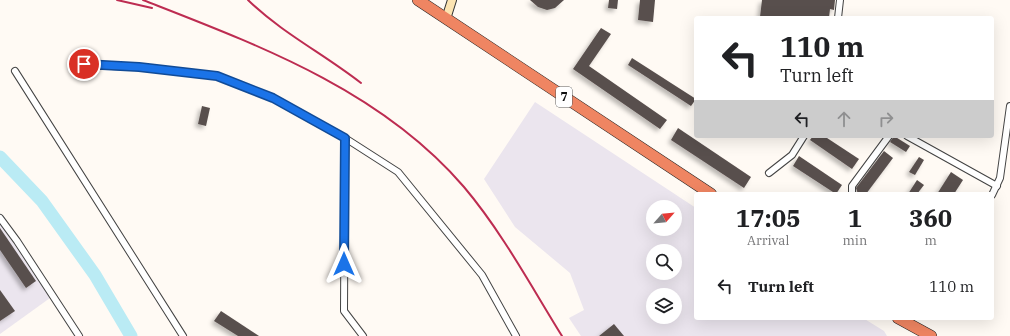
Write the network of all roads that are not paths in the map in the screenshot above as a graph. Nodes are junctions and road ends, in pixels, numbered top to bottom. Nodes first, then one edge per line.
1 (418, 0) edge
2 (452, 0) edge
3 (840, 0) edge
4 (838, 16) edge
5 (446, 19) junction
6 (84, 64) dead end
7 (15, 71) dead end
8 (1010, 106) edge
9 (345, 138) junction
10 (803, 138) edge
11 (888, 138) edge
12 (911, 138) edge
13 (768, 173) dead end
14 (997, 186) junction
15 (707, 192) edge
16 (852, 192) edge
17 (994, 192) edge
18 (0, 218) edge
19 (905, 320) edge
20 (79, 336) edge
21 (183, 336) edge
22 (363, 336) edge
23 (516, 336) edge
24 (931, 336) edge

1 - 5 highway, 7
2 - 5 street
3 - 4 street
5 - 15 highway, 7
6 - 9 street
7 - 21 street
8 - 14 street
9 - 22 street
9 - 23 street
10 - 13 street
11 - 16 street
12 - 14 street
14 - 17 street
18 - 20 street
19 - 24 highway

